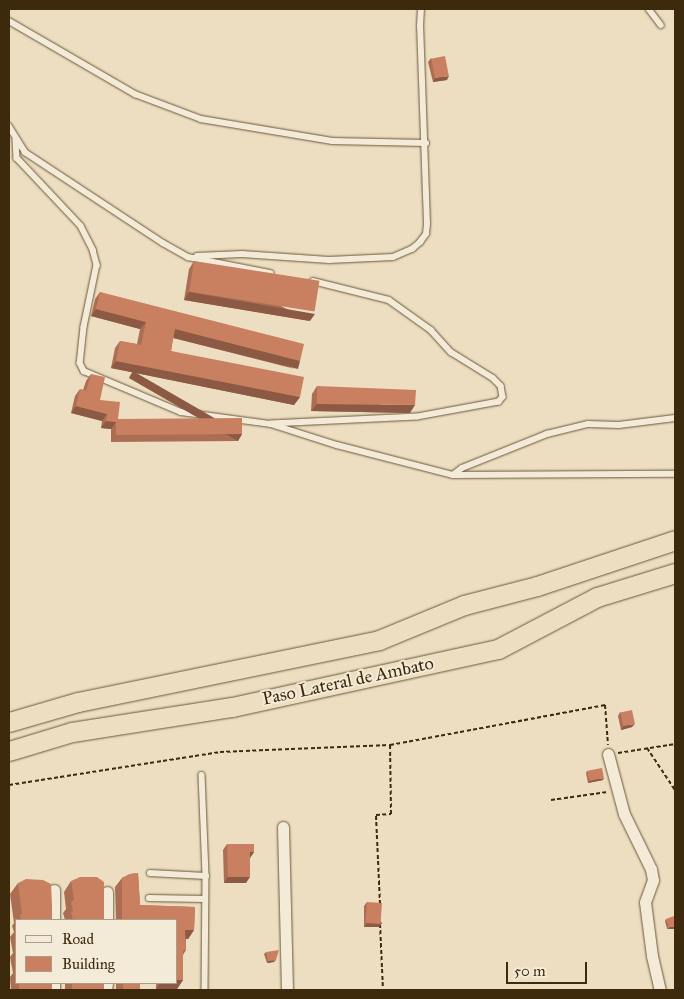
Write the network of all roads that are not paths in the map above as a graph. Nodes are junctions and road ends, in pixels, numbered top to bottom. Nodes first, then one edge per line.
1 (421, 9) edge
2 (649, 9) edge
3 (9, 21) edge
4 (661, 25) dead end
5 (9, 126) edge
6 (16, 140) junction
7 (426, 143) junction
8 (188, 256) junction
9 (281, 275) edge
10 (308, 280) edge
11 (675, 418) edge
12 (271, 424) junction
13 (453, 474) junction
14 (675, 474) edge
15 (675, 540) edge
16 (675, 573) edge
17 (9, 722) edge
18 (9, 751) edge
19 (608, 754) road end
20 (202, 775) dead end
21 (282, 827) dead end
22 (150, 873) dead end
23 (206, 876) junction
24 (54, 890) dead end
25 (107, 892) dead end
26 (149, 898) dead end
27 (205, 899) junction
28 (54, 919) edge
29 (106, 919) edge
30 (205, 990) edge
31 (287, 990) edge
32 (660, 990) edge

1 - 7 lane
2 - 4 lane
3 - 7 lane
5 - 6 lane
6 - 8 lane
6 - 12 lane
7 - 8 lane
8 - 9 lane
10 - 12 lane
11 - 13 lane
12 - 13 lane
13 - 14 lane
15 - 17 highway, Paso Lateral de Ambato
16 - 18 highway, Paso Lateral de Ambato
19 - 32 street
20 - 23 lane
21 - 31 street
22 - 23 lane
23 - 27 lane
24 - 28 street
25 - 29 street
26 - 27 lane
27 - 30 lane

